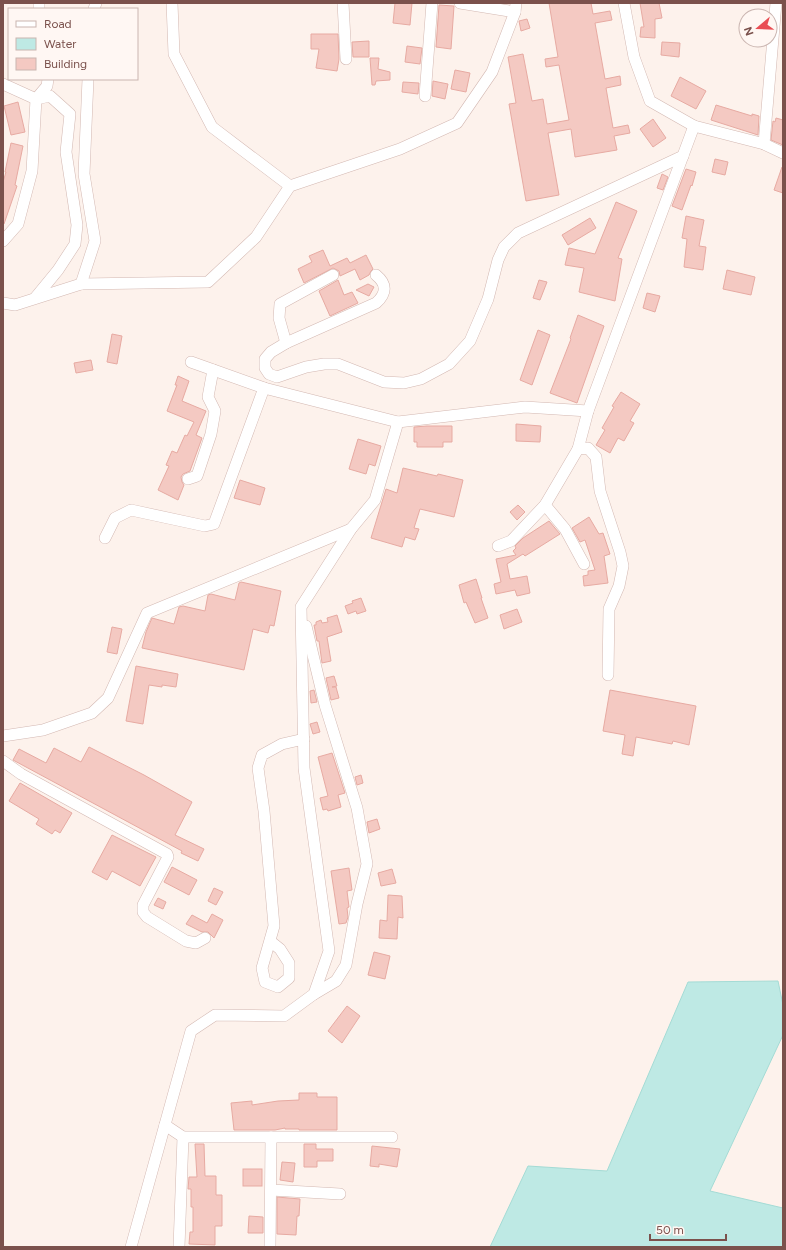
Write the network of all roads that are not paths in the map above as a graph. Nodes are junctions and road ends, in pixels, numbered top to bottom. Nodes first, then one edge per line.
1 (172, 3) edge
2 (343, 3) edge
3 (432, 3) edge
4 (460, 3) edge
5 (624, 3) edge
6 (776, 3) edge
7 (515, 8) edge
8 (346, 59) dead end
9 (48, 80) edge
10 (88, 80) edge
11 (3, 84) edge
12 (425, 96) dead end
13 (36, 99) junction
14 (694, 126) junction
15 (764, 144) junction
16 (783, 153) edge
17 (683, 156) junction
18 (290, 186) junction
19 (3, 241) edge
20 (333, 275) dead end
21 (376, 275) dead end
22 (81, 284) junction
23 (34, 298) junction
24 (3, 303) edge
25 (286, 343) junction
26 (191, 362) dead end
27 (213, 370) junction
28 (264, 388) junction
29 (588, 411) junction
30 (398, 422) junction
31 (578, 449) junction
32 (188, 479) dead end
33 (545, 505) junction
34 (351, 529) junction
35 (105, 538) dead end
36 (498, 546) dead end
37 (584, 564) dead end
38 (301, 607) junction
39 (608, 675) dead end
40 (3, 736) edge
41 (304, 739) junction
42 (3, 761) edge
43 (205, 938) dead end
44 (270, 941) dead end
45 (314, 994) junction
46 (165, 1125) junction
47 (183, 1137) junction
48 (271, 1137) junction
49 (392, 1137) dead end
50 (271, 1190) junction
51 (340, 1194) dead end
52 (131, 1247) edge
53 (179, 1247) edge
54 (270, 1247) edge

1 - 18 street
2 - 8 street
3 - 12 street
4 - 7 street
5 - 14 street
6 - 15 street
7 - 18 street
9 - 13 street
10 - 22 street
11 - 13 street
13 - 19 street
13 - 23 street
14 - 15 street
14 - 17 street
15 - 16 street
17 - 25 street
17 - 29 street
18 - 22 street
20 - 25 street
21 - 25 street
22 - 23 street
23 - 24 street
26 - 27 street
27 - 28 street
27 - 32 street
28 - 30 street
28 - 35 street
29 - 30 street
29 - 31 street
30 - 34 street
31 - 33 street
31 - 39 street
33 - 36 street
33 - 37 street
34 - 38 street
34 - 40 street
38 - 41 street
38 - 45 street
41 - 44 street
41 - 45 street
42 - 43 street
45 - 46 street
46 - 47 street
46 - 52 street
47 - 48 street
47 - 53 street
48 - 49 street
48 - 50 street
50 - 51 street
50 - 54 street

